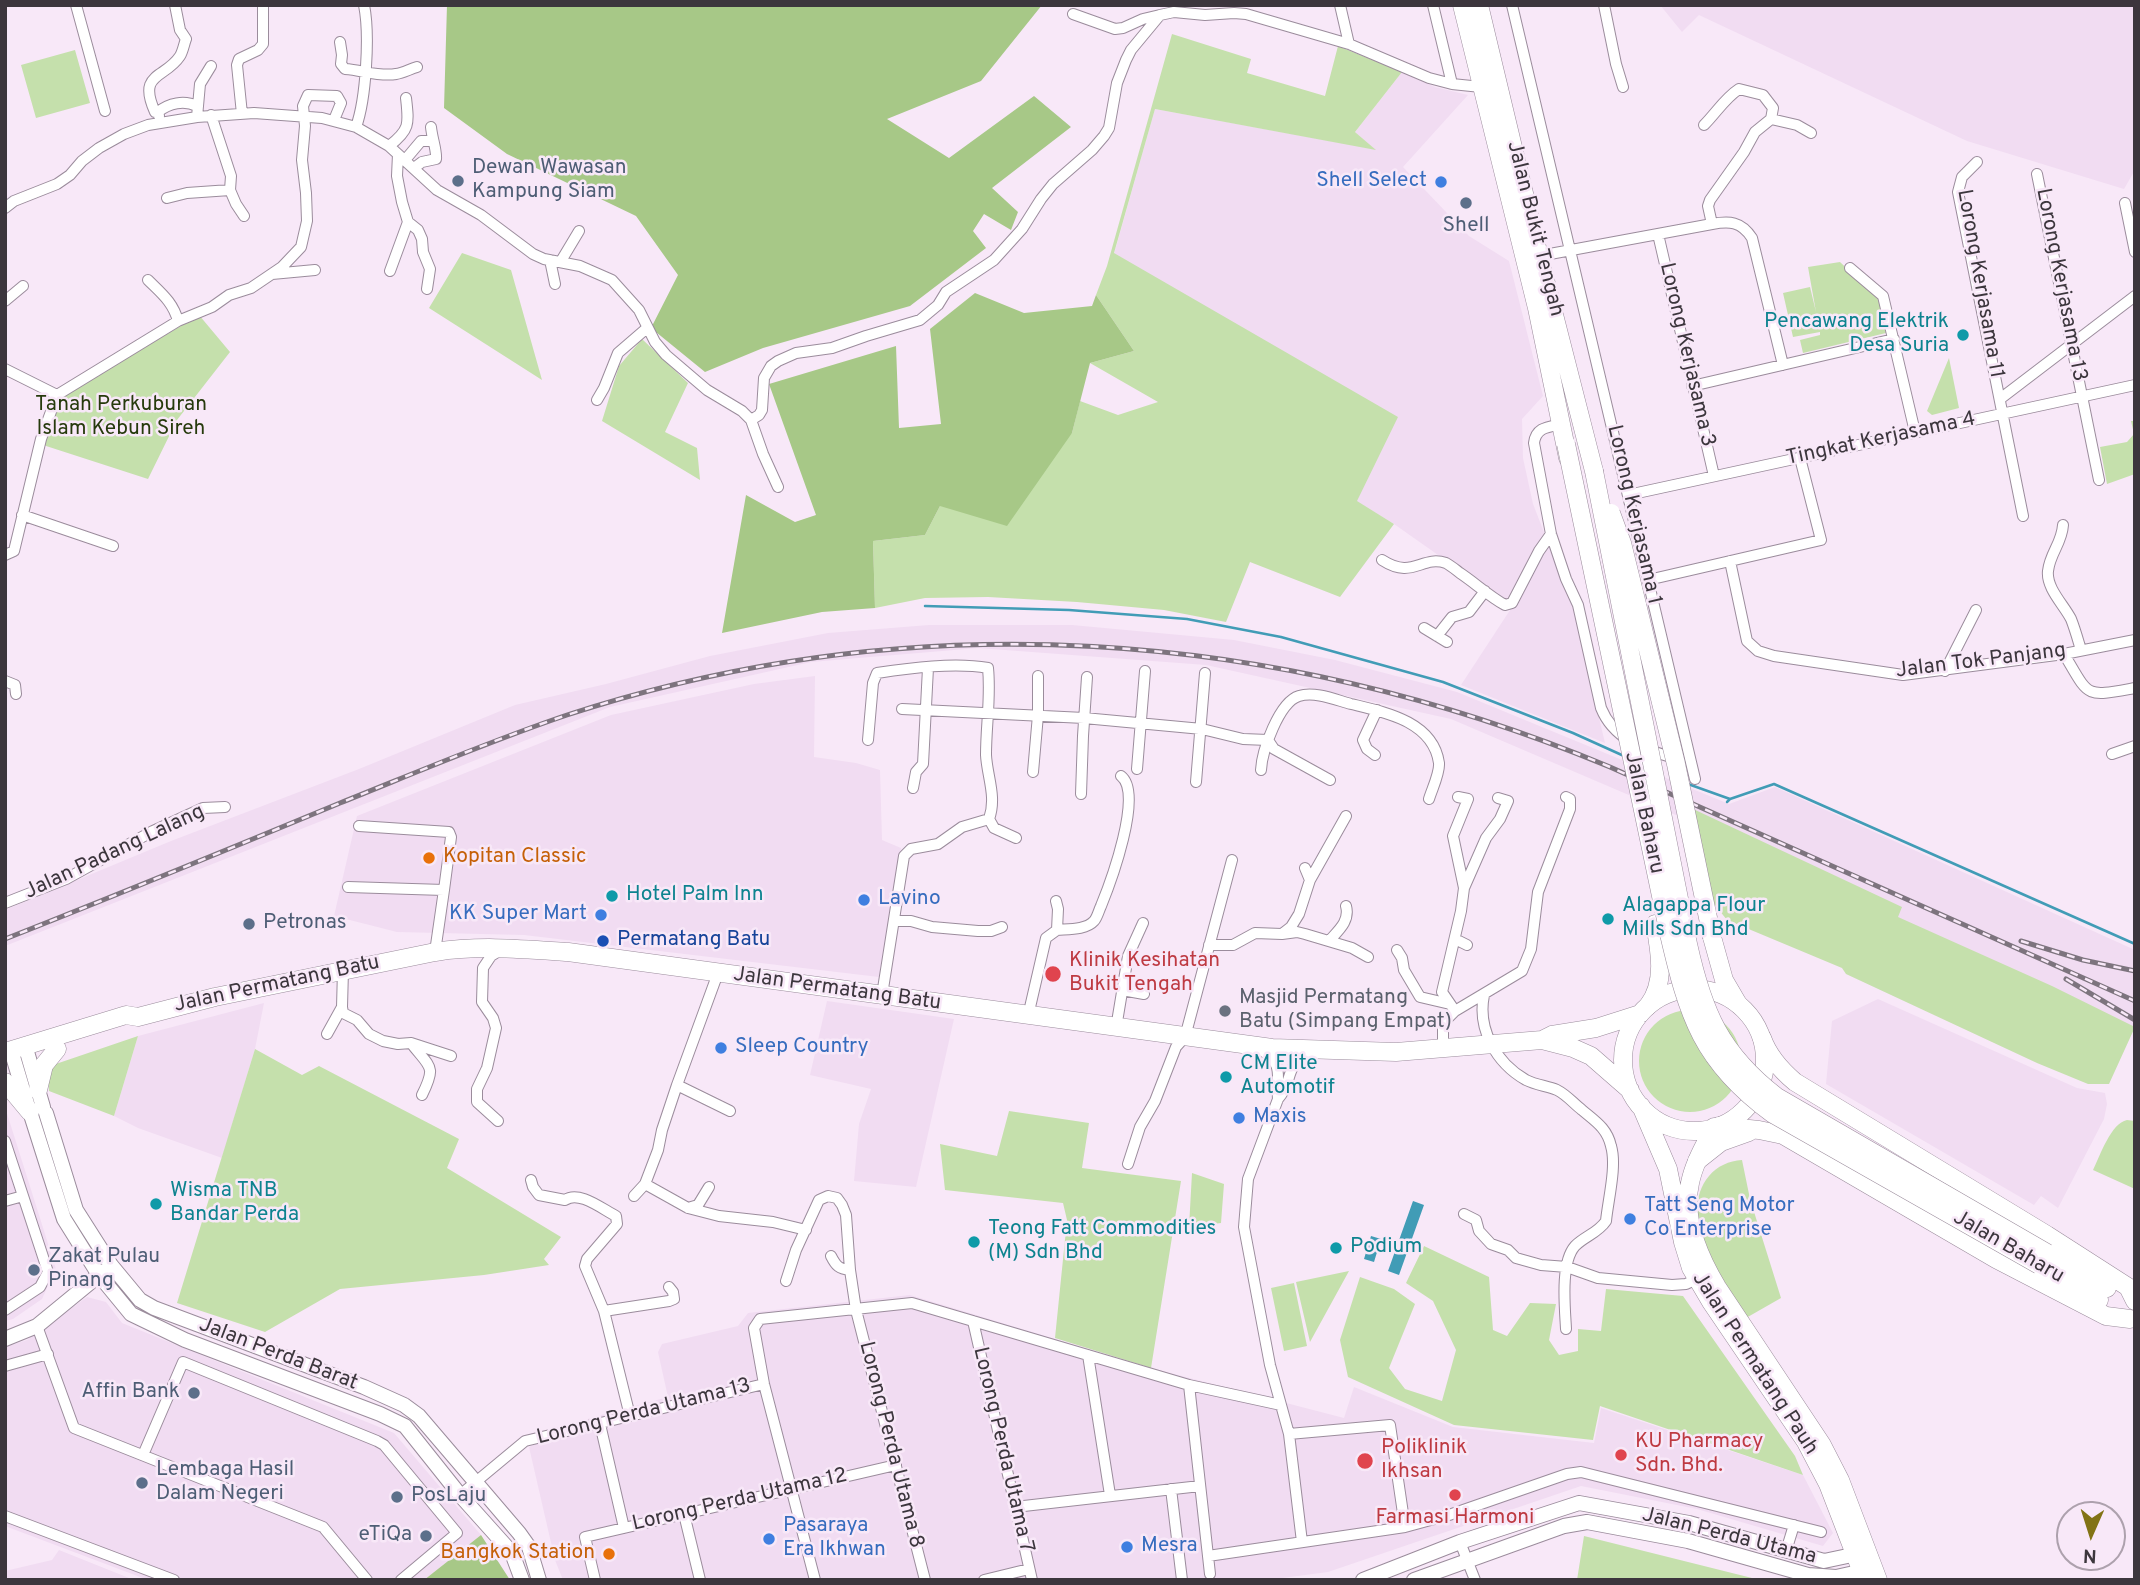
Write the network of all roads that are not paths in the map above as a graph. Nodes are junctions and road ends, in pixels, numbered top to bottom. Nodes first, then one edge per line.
1 (76, 5) edge
2 (175, 5) edge
3 (263, 5) edge
4 (364, 5) edge
5 (1340, 5) edge
6 (1433, 5) edge
7 (1462, 5) edge
8 (1479, 5) edge
9 (1512, 5) edge
10 (1604, 5) edge
11 (1073, 14) dead end
12 (1160, 15) junction
13 (340, 42) dead end
14 (1349, 44) junction
15 (211, 66) dead end
16 (417, 67) dead end
17 (365, 70) junction
18 (1452, 84) junction
19 (1623, 86) dead end
20 (1481, 87) junction
21 (406, 98) dead end
22 (105, 111) dead end
23 (197, 111) junction
24 (242, 114) junction
25 (211, 116) junction
26 (305, 116) junction
27 (159, 117) junction
28 (1771, 119) junction
29 (334, 120) junction
30 (1704, 125) dead end
31 (356, 127) junction
32 (431, 127) dead end
33 (1811, 133) dead end
34 (432, 141) junction
35 (401, 157) junction
36 (1977, 162) dead end
37 (2037, 174) dead end
38 (230, 190) junction
39 (167, 198) dead end
40 (2125, 203) dead end
41 (5, 208) edge
42 (244, 216) dead end
43 (408, 222) junction
44 (1712, 224) junction
45 (579, 231) dead end
46 (1658, 234) junction
47 (1570, 250) junction
48 (2135, 252) edge
49 (1539, 256) junction
50 (556, 260) junction
51 (1850, 268) dead end
52 (315, 270) dead end
53 (390, 271) dead end
54 (272, 274) junction
55 (148, 280) dead end
56 (555, 284) dead end
57 (23, 286) dead end
58 (427, 289) dead end
59 (2135, 296) edge
60 (5, 301) edge
61 (178, 321) junction
62 (647, 328) junction
63 (1894, 339) junction
64 (2071, 344) junction
65 (1783, 365) junction
66 (5, 369) edge
67 (2135, 384) edge
68 (1692, 386) junction
69 (57, 395) junction
70 (2082, 396) junction
71 (2000, 399) junction
72 (597, 400) dead end
73 (2003, 413) junction
74 (751, 420) junction
75 (1562, 424) junction
76 (1915, 432) junction
77 (1566, 444) junction
78 (1590, 453) joint
79 (1800, 457) junction
80 (1594, 471) junction
81 (1714, 476) junction
82 (2099, 480) dead end
83 (778, 487) dead end
84 (1628, 495) junction
85 (22, 515) junction
86 (2023, 516) dead end
87 (2063, 525) dead end
88 (1552, 534) junction
89 (114, 546) dead end
90 (5, 555) edge
91 (1382, 560) dead end
92 (1730, 561) junction
93 (1648, 580) junction
94 (1485, 591) junction
95 (1976, 610) dead end
96 (1424, 628) dead end
97 (2135, 640) edge
98 (2081, 650) junction
99 (2064, 654) junction
100 (928, 668) junction
101 (1145, 671) dead end
102 (1945, 671) junction
103 (1205, 673) dead end
104 (1038, 676) dead end
105 (1087, 677) dead end
106 (5, 681) edge
107 (2135, 688) edge
108 (16, 694) dead end
109 (902, 709) dead end
110 (926, 710) junction
111 (1377, 710) junction
112 (988, 713) junction
113 (1038, 715) junction
114 (1084, 718) junction
115 (1140, 723) junction
116 (1202, 729) junction
117 (868, 740) dead end
118 (1268, 740) junction
119 (2135, 746) edge
120 (1689, 752) junction
121 (2112, 754) dead end
122 (1374, 755) dead end
123 (1137, 769) dead end
124 (1261, 770) dead end
125 (1033, 772) dead end
126 (1121, 776) dead end
127 (1695, 779) dead end
128 (1330, 780) dead end
129 (1196, 782) dead end
130 (914, 788) dead end
131 (1081, 794) dead end
132 (1458, 797) dead end
133 (1566, 797) dead end
134 (1499, 798) dead end
135 (1429, 799) dead end
136 (225, 807) dead end
137 (1346, 816) dead end
138 (989, 819) junction
139 (359, 826) dead end
140 (1016, 838) dead end
141 (1232, 860) dead end
142 (1305, 868) dead end
143 (1310, 880) junction
144 (348, 887) dead end
145 (1464, 888) junction
146 (444, 890) junction
147 (1056, 901) dead end
148 (5, 903) edge
149 (1346, 905) dead end
150 (894, 921) junction
151 (1143, 923) dead end
152 (1002, 927) dead end
153 (1058, 930) junction
154 (1282, 934) junction
155 (1455, 939) junction
156 (1329, 941) junction
157 (1209, 945) junction
158 (1467, 945) dead end
159 (504, 948) junction
160 (1396, 950) dead end
161 (435, 952) junction
162 (1368, 957) dead end
163 (343, 970) junction
164 (718, 973) junction
165 (1122, 990) junction
166 (1143, 994) dead end
167 (882, 995) junction
168 (1484, 995) junction
169 (1738, 1004) junction
170 (341, 1007) junction
171 (1452, 1008) junction
172 (1644, 1010) junction
173 (1028, 1016) junction
174 (138, 1017) junction
175 (1116, 1028) junction
176 (327, 1034) dead end
177 (1185, 1037) junction
178 (1762, 1038) junction
179 (1542, 1040) junction
180 (411, 1044) junction
181 (1489, 1045) junction
182 (1253, 1046) junction
183 (57, 1049) junction
184 (1443, 1049) junction
185 (1309, 1051) junction
186 (15, 1055) edge
187 (451, 1056) dead end
188 (5, 1082) edge
189 (677, 1085) junction
190 (1630, 1090) junction
191 (1809, 1091) junction
192 (422, 1094) dead end
193 (1278, 1099) junction
194 (1641, 1106) junction
195 (38, 1108) junction
196 (730, 1111) dead end
197 (498, 1121) dead end
198 (1716, 1127) junction
199 (1774, 1133) junction
200 (5, 1140) edge
201 (1697, 1161) junction
202 (1128, 1164) dead end
203 (531, 1180) dead end
204 (645, 1184) junction
205 (709, 1187) dead end
206 (23, 1196) junction
207 (634, 1196) dead end
208 (5, 1201) edge
209 (688, 1208) junction
210 (1464, 1214) dead end
211 (806, 1230) junction
212 (831, 1256) dead end
213 (2043, 1259) junction
214 (111, 1265) junction
215 (1567, 1267) junction
216 (850, 1270) junction
217 (99, 1275) junction
218 (1697, 1279) junction
219 (786, 1281) dead end
220 (669, 1287) dead end
221 (79, 1292) junction
222 (116, 1296) junction
223 (5, 1310) edge
224 (856, 1310) junction
225 (604, 1311) junction
226 (2134, 1311) edge
227 (973, 1321) junction
228 (37, 1326) junction
229 (1566, 1329) dead end
230 (5, 1339) edge
231 (48, 1354) junction
232 (1088, 1355) junction
233 (1270, 1365) junction
234 (5, 1366) edge
235 (764, 1384) junction
236 (1189, 1385) junction
237 (388, 1398) junction
238 (1259, 1400) junction
239 (1281, 1405) junction
240 (380, 1414) junction
241 (630, 1416) junction
242 (600, 1423) junction
243 (1289, 1434) junction
244 (144, 1455) junction
245 (896, 1465) junction
246 (475, 1482) junction
247 (1200, 1486) junction
248 (790, 1489) junction
249 (1171, 1489) junction
250 (460, 1495) junction
251 (1110, 1495) junction
252 (1015, 1507) junction
253 (684, 1514) junction
254 (5, 1516) edge
255 (1794, 1525) junction
256 (1405, 1527) junction
257 (624, 1528) junction
258 (1821, 1532) dead end
259 (1302, 1542) junction
260 (1460, 1542) junction
261 (1786, 1550) junction
262 (1857, 1554) junction
263 (1208, 1556) junction
264 (1468, 1561) junction
265 (1030, 1574) edge
266 (1210, 1574) dead end
267 (1869, 1577) edge
268 (174, 1580) edge
269 (367, 1580) edge
270 (401, 1580) edge
271 (522, 1580) edge
272 (539, 1580) edge
273 (595, 1580) edge
274 (700, 1580) edge
275 (815, 1580) edge
276 (925, 1580) edge
277 (984, 1580) edge
278 (1182, 1580) edge
279 (1363, 1580) edge
280 (1414, 1580) edge
281 (1475, 1580) edge

1 - 22 street
2 - 27 street
3 - 24 street
4 - 17 street
5 - 14 street
6 - 18 street
7 - 20 main road, Jalan Bukit Tengah
8 - 49 main road, Jalan Bukit Tengah
9 - 47 street, Lorong Kerjasama 1
10 - 19 street
11 - 12 street
12 - 14 street
12 - 74 street
13 - 17 street
14 - 18 street
15 - 23 street
16 - 17 street
17 - 31 street
18 - 20 street
20 - 75 main road, Jalan Bukit Tengah
21 - 35 street
23 - 25 street
23 - 27 street
23 - 27 street
24 - 25 street
24 - 26 street
25 - 38 street
26 - 29 street
26 - 29 street
26 - 54 street
27 - 41 street
28 - 30 street
28 - 33 street
28 - 44 street
29 - 31 street
31 - 35 street
32 - 34 street
34 - 35 street
34 - 35 street
35 - 43 street
35 - 50 street
36 - 71 street, Lorong Kerjasama 11
37 - 64 street, Lorong Kerjasama 13
38 - 39 street
38 - 42 street
40 - 48 street
43 - 53 street
43 - 58 street
44 - 46 street
44 - 65 street
45 - 50 street
46 - 47 street
46 - 68 street, Lorong Kerjasama 3
47 - 49 street
47 - 84 street, Lorong Kerjasama 1
49 - 78 main road, Jalan Bukit Tengah
50 - 56 street
50 - 62 street
51 - 63 street
52 - 54 street
54 - 61 street
55 - 61 street
57 - 60 street
59 - 64 street
61 - 69 street
62 - 72 street
62 - 74 street
63 - 65 street
63 - 76 street
64 - 70 street, Lorong Kerjasama 13
64 - 71 street
65 - 68 street
66 - 69 street
67 - 70 street, Tingkat Kerjasama 4
68 - 81 street, Lorong Kerjasama 3
69 - 85 street
70 - 73 street, Tingkat Kerjasama 4
70 - 82 street, Lorong Kerjasama 13
71 - 73 street, Lorong Kerjasama 11
73 - 76 street, Tingkat Kerjasama 4
73 - 86 street, Lorong Kerjasama 11
74 - 83 street
75 - 77 main road, Jalan Bukit Tengah
75 - 88 street
76 - 79 street, Tingkat Kerjasama 4
77 - 172 main road
77 - 213 main road, Jalan Baharu, bridge
78 - 80 main road, Jalan Baharu
79 - 81 street, Tingkat Kerjasama 4
79 - 92 street
80 - 169 main road, bridge
80 - 213 main road, Jalan Baharu, bridge
81 - 84 street, Tingkat Kerjasama 4
84 - 93 street, Lorong Kerjasama 1
85 - 89 street
85 - 90 street
87 - 98 street
88 - 94 street
88 - 120 street
91 - 94 street
92 - 93 street
92 - 102 street, Jalan Tok Panjang
93 - 120 street, Lorong Kerjasama 1
94 - 96 street
95 - 102 street
97 - 98 street, Jalan Tok Panjang
98 - 99 street, Jalan Tok Panjang
99 - 102 street, Jalan Tok Panjang
99 - 107 street
100 - 110 street
100 - 112 street
100 - 117 street
101 - 115 street
103 - 116 street
104 - 113 street
105 - 114 street
106 - 108 street
109 - 110 street
110 - 112 street
110 - 130 street
111 - 118 street
111 - 122 street
111 - 135 street
112 - 113 street
112 - 138 street
113 - 114 street
113 - 125 street
114 - 115 street
114 - 131 street
115 - 116 street
115 - 123 street
116 - 118 street
116 - 129 street
118 - 124 street
118 - 128 street
119 - 121 street
120 - 127 street, Lorong Kerjasama 1
126 - 153 street
132 - 145 street
133 - 168 street
134 - 145 street
136 - 148 street, Jalan Padang Lalang
137 - 143 street
138 - 140 street
138 - 150 street
139 - 146 street
141 - 157 street
142 - 143 street
143 - 154 street
144 - 146 street
145 - 155 street
146 - 161 street
147 - 153 street
149 - 156 street
150 - 152 street
150 - 167 street
151 - 165 street
153 - 173 street
154 - 156 street
154 - 157 street
155 - 158 street
155 - 171 street
156 - 162 street
157 - 177 street
159 - 161 main road, Jalan Permatang Batu
159 - 164 main road, Jalan Permatang Batu
159 - 197 street
160 - 171 street
161 - 163 main road, Jalan Permatang Batu
163 - 170 street
163 - 174 main road, Jalan Permatang Batu
164 - 167 main road, Jalan Permatang Batu
164 - 189 street
165 - 166 street
165 - 175 street
167 - 173 main road, Jalan Permatang Batu
168 - 171 street
168 - 181 street
169 - 172 main road
169 - 178 main road
170 - 176 street
170 - 180 street
171 - 184 street
172 - 179 main road, Jalan Permatang Batu
172 - 190 main road
173 - 175 main road, Jalan Permatang Batu
174 - 183 main road, Jalan Permatang Batu
174 - 186 main road, Jalan Permatang Batu
175 - 177 main road, Jalan Permatang Batu
177 - 182 main road, Jalan Permatang Batu
177 - 202 street
178 - 191 main road
178 - 198 main road
179 - 181 main road, Jalan Permatang Batu
179 - 190 main road, Jalan Permatang Batu
180 - 187 street
180 - 192 street
181 - 184 main road, Jalan Permatang Batu
181 - 215 street
182 - 185 main road, Jalan Permatang Batu
182 - 193 street
183 - 186 main road, Jalan Permatang Batu
183 - 195 main road
184 - 185 main road, Jalan Permatang Batu
185 - 193 street
186 - 195 street, Jalan Perda Barat
186 - 195 street, Jalan Perda Barat
188 - 195 main road
189 - 196 street
189 - 204 street
190 - 194 main road
191 - 199 main road
191 - 226 main road
193 - 233 street
194 - 198 main road
194 - 218 main road, Jalan Permatang Pauh
195 - 214 street, Jalan Perda Barat
195 - 217 street, Jalan Perda Barat
198 - 199 main road
198 - 201 main road, Jalan Permatang Pauh
199 - 201 main road
199 - 226 main road
200 - 206 street
201 - 267 main road, Jalan Permatang Pauh
203 - 225 street
204 - 207 street
204 - 209 street
205 - 209 street
206 - 208 street
206 - 223 street
209 - 211 street
210 - 215 street
211 - 216 street, Lorong Perda Utama 8
211 - 219 street
212 - 216 street
213 - 226 main road, Jalan Baharu
214 - 217 street
214 - 237 street, Jalan Perda Barat
215 - 218 street
215 - 229 street
216 - 224 street, Lorong Perda Utama 8
217 - 221 street
217 - 222 street, Jalan Perda Barat
218 - 262 main road, Jalan Permatang Pauh
220 - 225 street
221 - 222 street
221 - 228 street
222 - 240 street, Jalan Perda Barat
224 - 227 street
224 - 235 street
224 - 245 street, Lorong Perda Utama 8
225 - 241 street
227 - 232 street
227 - 252 street, Lorong Perda Utama 7
228 - 230 street
228 - 231 street
231 - 234 street
231 - 244 street
232 - 236 street
232 - 251 street
233 - 238 street
233 - 239 street
235 - 241 street, Lorong Perda Utama 13
235 - 248 street
236 - 238 street
236 - 247 street
237 - 240 street
237 - 246 street, Jalan Perda Barat
238 - 239 street
239 - 243 street
240 - 250 street, Jalan Perda Barat
241 - 242 street, Lorong Perda Utama 13
242 - 246 street, Lorong Perda Utama 13
242 - 257 street
243 - 256 street
243 - 259 street
244 - 269 street
244 - 270 street
245 - 248 street, Lorong Perda Utama 12
245 - 276 street, Lorong Perda Utama 8
246 - 250 street, Lorong Perda Utama 13
246 - 272 street, Jalan Perda Barat
247 - 249 street
247 - 263 street
248 - 253 street, Lorong Perda Utama 12
248 - 275 street
249 - 251 street
249 - 278 street
250 - 271 street, Jalan Perda Barat
251 - 252 street
252 - 265 street, Lorong Perda Utama 7
253 - 257 street, Lorong Perda Utama 12
253 - 274 street
254 - 268 street
255 - 256 street
255 - 258 street
255 - 261 street
256 - 259 street
257 - 273 street, Lorong Perda Utama 12
259 - 263 street
260 - 261 street, Jalan Perda Utama
260 - 264 street
260 - 279 street, Jalan Perda Utama
261 - 262 street, Jalan Perda Utama
262 - 267 main road, Jalan Permatang Pauh
263 - 266 street
264 - 267 street, Jalan Perda Utama
264 - 280 street, Jalan Perda Utama
264 - 281 street
265 - 277 street

